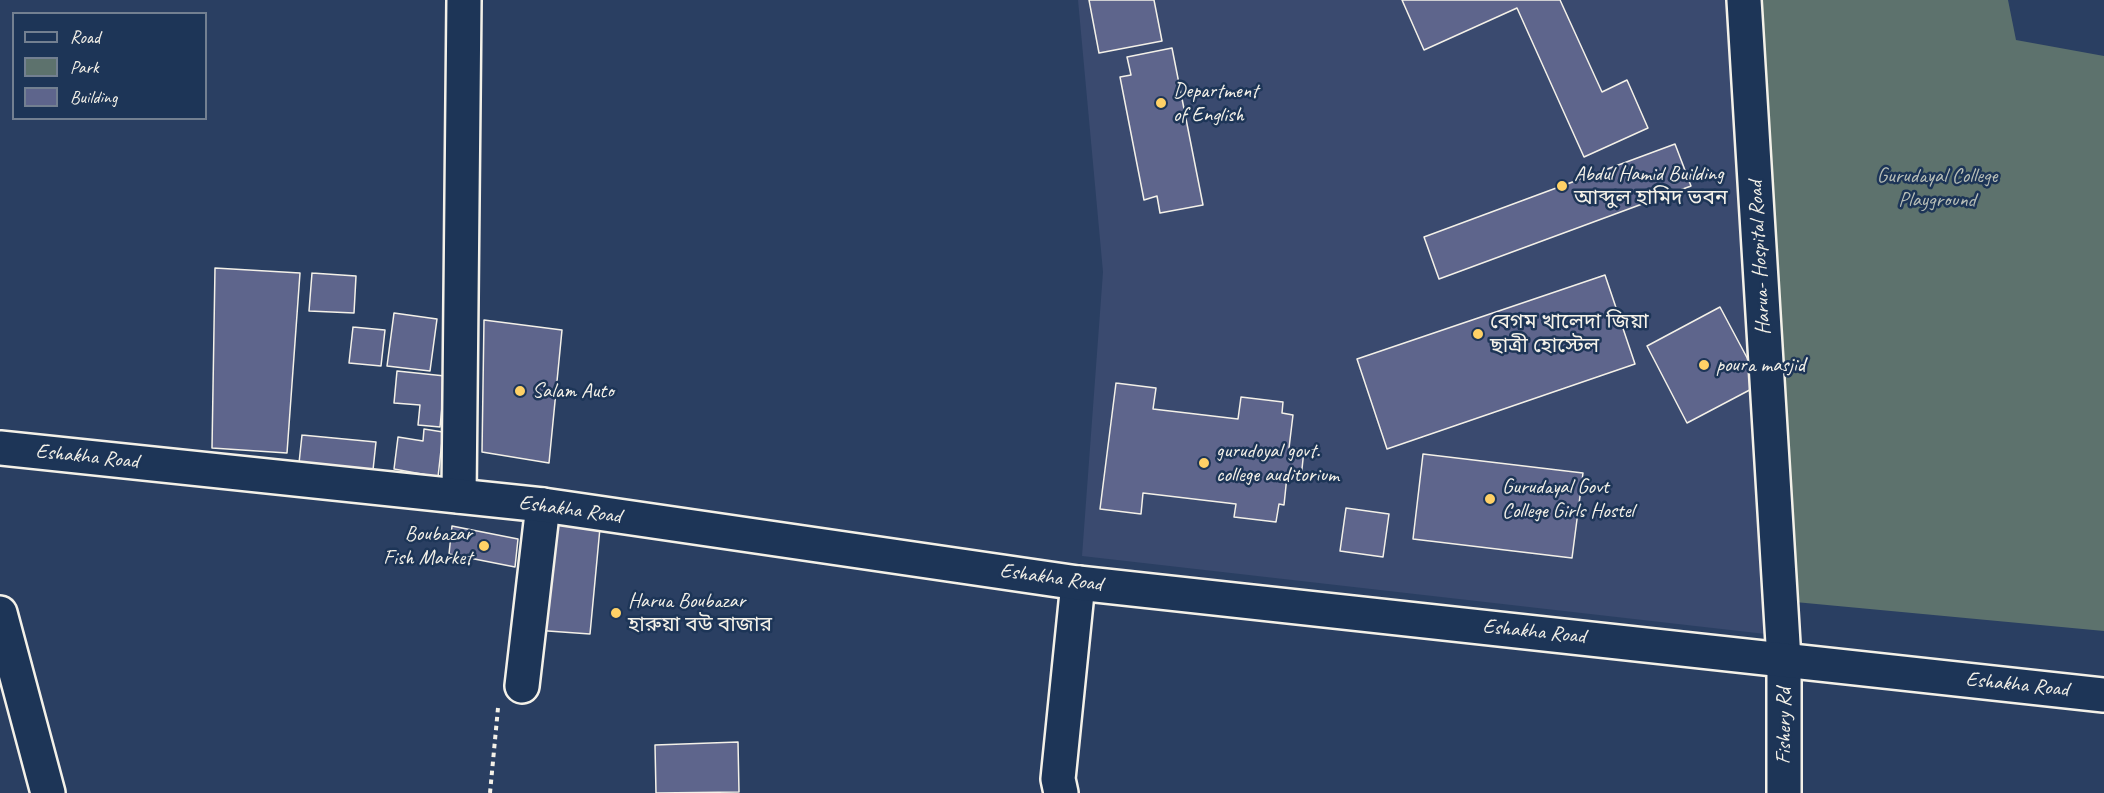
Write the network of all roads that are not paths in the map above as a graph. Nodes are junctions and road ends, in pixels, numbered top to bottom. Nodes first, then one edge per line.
1 (464, 0) edge
2 (1744, 0) edge
3 (0, 448) edge
4 (459, 496) junction
5 (543, 505) junction
6 (1078, 583) junction
7 (0, 613) edge
8 (1785, 660) junction
9 (522, 686) road end
10 (2104, 695) edge
11 (48, 793) edge
12 (1061, 793) edge
13 (1784, 793) edge

1 - 4 street
2 - 8 street, Harua- Hospital Road
3 - 4 street, Eshakha Road
4 - 5 street, Eshakha Road
5 - 6 street, Eshakha Road
5 - 9 street
6 - 8 street, Eshakha Road
6 - 12 street
7 - 11 street
8 - 10 street, Eshakha Road
8 - 13 street, Fishery Rd

